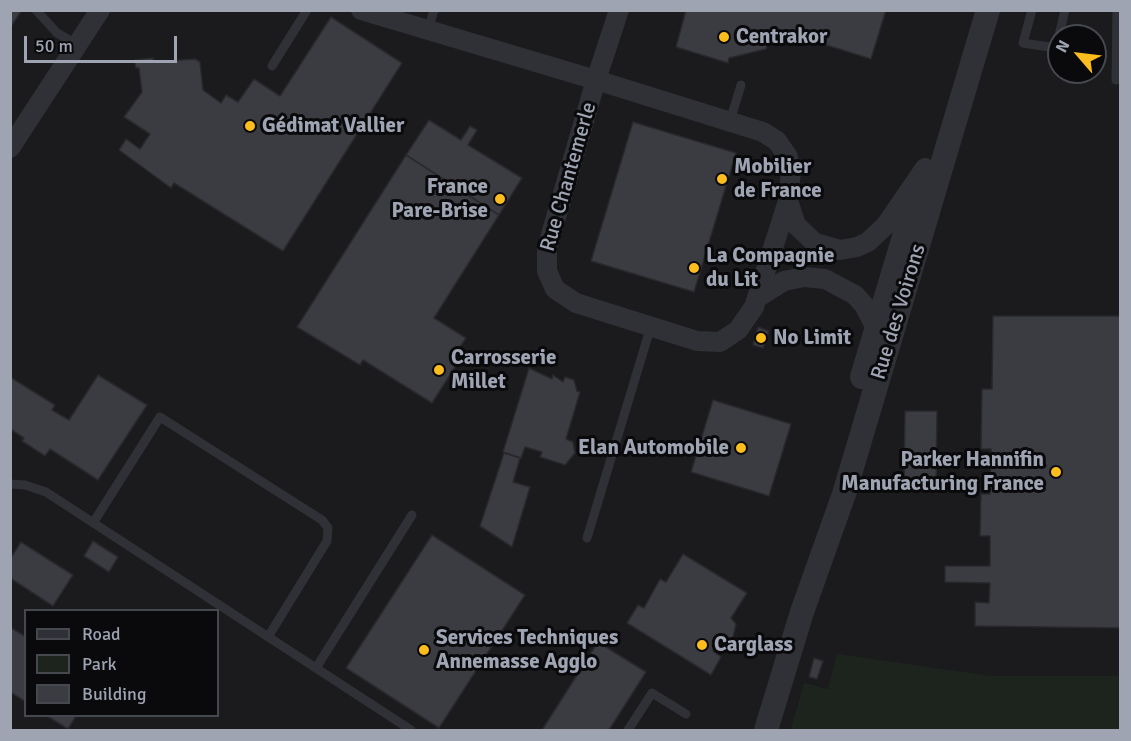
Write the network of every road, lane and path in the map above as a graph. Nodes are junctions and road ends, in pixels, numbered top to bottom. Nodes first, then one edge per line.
1 (36, 10) edge
2 (100, 10) edge
3 (307, 10) edge
4 (361, 10) edge
5 (434, 10) edge
6 (618, 10) edge
7 (977, 10) edge
8 (988, 10) edge
9 (1032, 10) edge
10 (1065, 10) edge
11 (1117, 10) edge
12 (428, 30) junction
13 (78, 45) junction
14 (272, 66) dead end
15 (596, 80) junction
16 (1116, 80) dead end
17 (741, 85) dead end
18 (730, 121) junction
19 (10, 148) edge
20 (925, 168) junction
21 (788, 201) junction
22 (757, 298) junction
23 (651, 326) junction
24 (876, 328) junction
25 (10, 484) edge
26 (412, 515) dead end
27 (93, 523) junction
28 (587, 538) dead end
29 (802, 612) junction
30 (268, 637) junction
31 (316, 668) junction
32 (686, 714) dead end
33 (411, 730) edge
34 (628, 730) edge
35 (766, 730) edge

1 - 13 lane
2 - 13 street
3 - 14 lane
4 - 12 street, Rue Chantemerle
5 - 12 lane
6 - 15 street, Rue Chantemerle
7 - 20 street, Rue des Voirons
8 - 29 street, Rue des Voirons
9 - 10 lane
11 - 16 lane
12 - 15 street, Rue Chantemerle
13 - 19 street
15 - 18 street, Rue Chantemerle
15 - 23 street, Rue Chantemerle
17 - 18 lane
18 - 21 street, Rue Chantemerle
20 - 21 street, Rue Chantemerle
20 - 24 street, Rue des Voirons
21 - 22 street, Rue Chantemerle
22 - 23 street, Rue Chantemerle
22 - 24 street, Rue Chantemerle
23 - 28 lane
24 - 29 street, Rue des Voirons
25 - 27 lane
26 - 31 lane
27 - 30 lane
27 - 30 lane
29 - 35 street, Rue des Voirons
30 - 31 lane
31 - 33 lane
32 - 34 lane

